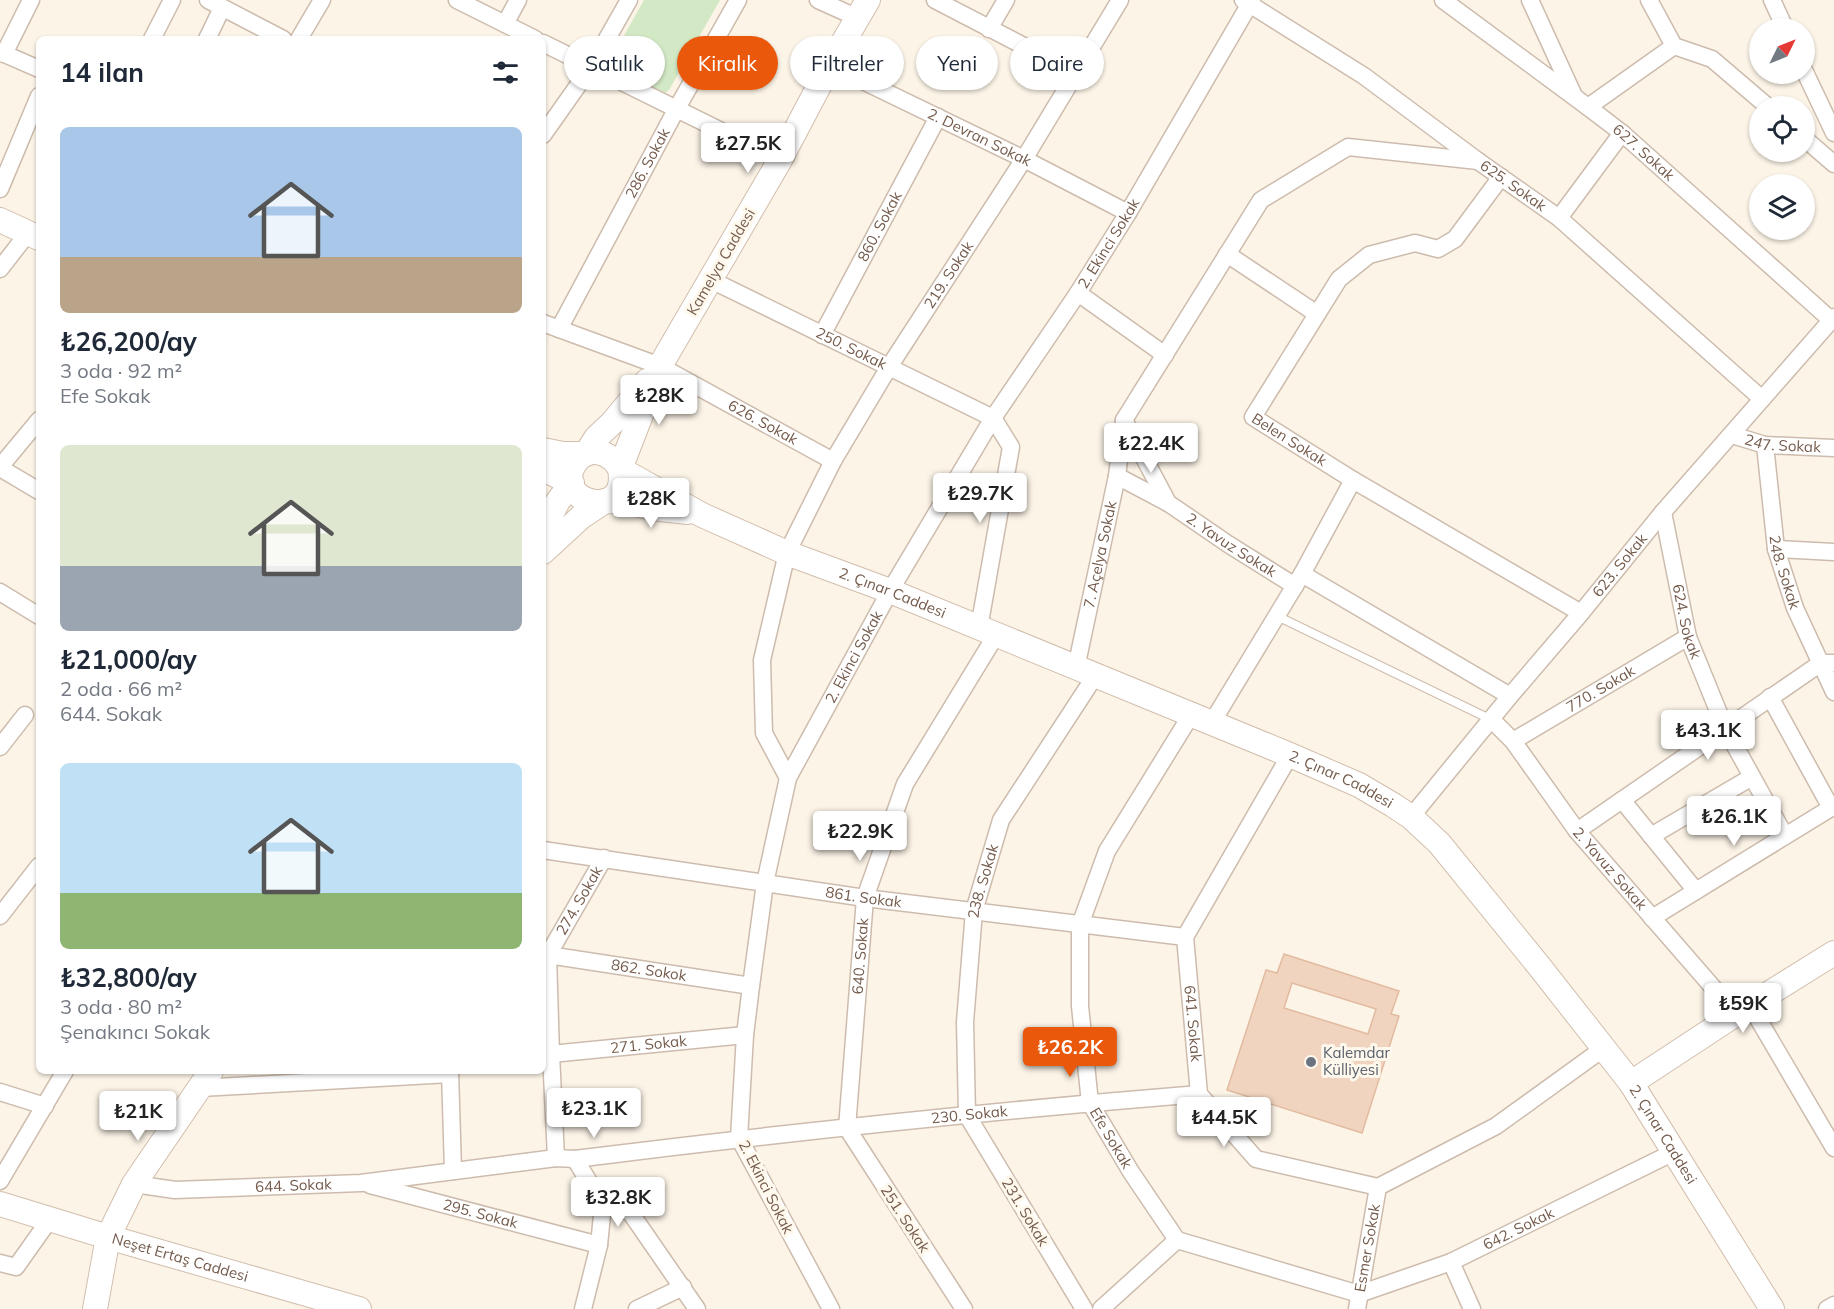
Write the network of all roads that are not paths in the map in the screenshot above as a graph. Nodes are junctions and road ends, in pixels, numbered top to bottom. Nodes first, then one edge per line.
1 (31, 0) edge
2 (172, 0) edge
3 (322, 0) edge
4 (457, 0) edge
5 (518, 0) edge
6 (629, 0) edge
7 (738, 0) edge
8 (818, 0) edge
9 (935, 0) edge
10 (1006, 0) edge
11 (1120, 0) edge
12 (1443, 0) edge
13 (1530, 0) edge
14 (1649, 0) edge
15 (1772, 0) edge
16 (1248, 1) edge
17 (215, 4) edge
18 (863, 9) edge
19 (1780, 18) edge
20 (505, 24) junction
21 (989, 29) junction
22 (154, 36) edge
23 (208, 36) edge
24 (278, 36) edge
25 (301, 36) edge
26 (529, 36) edge
27 (609, 36) edge
28 (847, 36) edge
29 (1098, 36) edge
30 (1010, 40) edge
31 (546, 44) edge
32 (1674, 46) junction
33 (2, 53) edge
34 (564, 54) edge
35 (36, 68) edge
36 (1811, 84) edge
37 (575, 90) edge
38 (636, 90) edge
39 (817, 90) edge
40 (882, 90) edge
41 (1066, 90) edge
42 (1755, 96) edge
43 (1581, 102) junction
44 (36, 103) edge
45 (676, 110) junction
46 (938, 117) junction
47 (546, 131) edge
48 (1834, 133) edge
49 (1622, 134) junction
50 (1815, 148) edge
51 (1024, 159) junction
52 (780, 160) junction
53 (1478, 161) junction
54 (1834, 164) edge
55 (1501, 177) junction
56 (0, 189) edge
57 (1128, 213) junction
58 (1559, 218) junction
59 (0, 220) edge
60 (33, 235) edge
61 (1227, 254) junction
62 (0, 269) edge
63 (711, 280) junction
64 (1077, 293) junction
65 (1317, 314) junction
66 (1833, 319) edge
67 (546, 324) edge
68 (560, 330) junction
69 (822, 335) junction
70 (1165, 355) junction
71 (660, 366) junction
72 (889, 367) junction
73 (1762, 399) junction
74 (993, 418) junction
75 (1124, 420) junction
76 (36, 424) edge
77 (1732, 435) junction
78 (1765, 445) junction
79 (1834, 448) edge
80 (546, 451) edge
81 (586, 454) junction
82 (833, 461) junction
83 (0, 468) edge
84 (620, 469) junction
85 (546, 470) edge
86 (1117, 476) junction
87 (1353, 480) junction
88 (572, 483) junction
89 (36, 489) edge
90 (605, 501) junction
91 (1168, 504) junction
92 (1663, 512) junction
93 (702, 515) junction
94 (546, 524) edge
95 (546, 549) edge
96 (1776, 549) junction
97 (1834, 552) edge
98 (787, 553) junction
99 (1298, 580) junction
100 (890, 591) junction
101 (0, 592) edge
102 (1581, 613) junction
103 (36, 614) edge
104 (1277, 616) junction
105 (987, 631) junction
106 (1688, 637) junction
107 (1827, 663) edge
108 (1085, 672) junction
109 (1834, 692) edge
110 (1510, 696) junction
111 (1770, 697) junction
112 (25, 715) dead end
113 (1201, 720) junction
114 (1492, 720) junction
115 (1725, 728) junction
116 (1513, 741) junction
117 (0, 747) edge
118 (1290, 755) junction
119 (1752, 777) junction
120 (788, 778) junction
121 (1622, 800) junction
122 (1833, 807) edge
123 (1411, 818) junction
124 (1577, 831) junction
125 (1651, 836) junction
126 (1785, 836) junction
127 (546, 850) edge
128 (604, 858) junction
129 (36, 870) edge
130 (765, 883) junction
131 (1696, 891) junction
132 (865, 898) junction
133 (974, 911) junction
134 (0, 916) edge
135 (1652, 918) junction
136 (1080, 925) junction
137 (1185, 937) junction
138 (1834, 952) edge
139 (548, 955) junction
140 (750, 986) junction
141 (1743, 1009) junction
142 (745, 1035) junction
143 (1604, 1048) junction
144 (551, 1054) junction
145 (63, 1074) edge
146 (400, 1074) edge
147 (450, 1074) edge
148 (349, 1075) edge
149 (206, 1080) edge
150 (1630, 1083) junction
151 (0, 1092) edge
152 (1199, 1094) junction
153 (1090, 1103) junction
154 (45, 1106) junction
155 (967, 1115) junction
156 (847, 1128) junction
157 (1829, 1130) edge
158 (739, 1138) junction
159 (1834, 1148) edge
160 (1674, 1152) junction
161 (556, 1158) junction
162 (575, 1159) junction
163 (453, 1171) junction
164 (0, 1181) edge
165 (361, 1183) junction
166 (134, 1184) junction
167 (1378, 1187) junction
168 (0, 1204) edge
169 (603, 1205) junction
170 (50, 1219) junction
171 (108, 1237) junction
172 (1176, 1240) junction
173 (598, 1245) junction
174 (1451, 1262) junction
175 (0, 1263) edge
176 (683, 1287) junction
177 (1358, 1302) edge
178 (1834, 1305) edge
179 (95, 1309) edge
180 (359, 1309) edge
181 (582, 1309) edge
182 (636, 1309) edge
183 (697, 1309) edge
184 (831, 1309) edge
185 (964, 1309) edge
186 (1084, 1309) edge
187 (1101, 1309) edge
188 (1472, 1309) edge
189 (1772, 1309) edge
190 (1827, 1309) edge

1 - 33 street
2 - 22 street
3 - 25 street
4 - 20 street
5 - 20 street
6 - 27 street
7 - 45 street, 286. Sokak
8 - 18 street
9 - 21 street
10 - 21 street
11 - 29 street, 219. Sokak
12 - 43 street, 627. Sokak
13 - 43 street
14 - 32 street
15 - 19 street
16 - 53 street, 625. Sokak
16 - 57 street, 2. Ekinci Sokak
17 - 23 street
17 - 24 street
18 - 28 street, Kamelya Caddesi
20 - 26 street
21 - 30 street
31 - 34 street
32 - 42 street
32 - 43 street
33 - 35 street
36 - 48 street
37 - 47 street
38 - 45 street
39 - 52 street, Kamelya Caddesi
40 - 46 street, 2. Devran Sokak
41 - 51 street, 219. Sokak
43 - 49 street, 627. Sokak
44 - 56 street
45 - 52 street
45 - 68 street, 286. Sokak
46 - 51 street, 2. Devran Sokak
46 - 69 street, 860. Sokak
49 - 58 street
49 - 66 street, 627. Sokak
50 - 54 street
51 - 57 street, 2. Devran Sokak
51 - 72 street, 219. Sokak
52 - 63 street, Kamelya Caddesi
53 - 55 street, 625. Sokak
53 - 61 street, 7. Açelya Sokak
55 - 58 street, 625. Sokak
55 - 65 street, Belen Sokak
57 - 64 street, 2. Ekinci Sokak
58 - 73 street, 625. Sokak
59 - 60 street
60 - 62 street
61 - 65 street
61 - 70 street, 7. Açelya Sokak
63 - 69 street, 250. Sokak
63 - 71 street, Kamelya Caddesi
64 - 70 street
64 - 74 street, 2. Ekinci Sokak
65 - 87 street, Belen Sokak
66 - 73 street, 623. Sokak
67 - 68 street, 626. Sokak
68 - 71 street, 626. Sokak
69 - 72 street, 250. Sokak
70 - 75 street, 7. Açelya Sokak
71 - 81 street
71 - 82 street, 626. Sokak
71 - 84 street
72 - 74 street, 250. Sokak
72 - 82 street, 219. Sokak
73 - 77 street, 623. Sokak
74 - 100 street, 2. Ekinci Sokak
74 - 105 street
75 - 86 street, 7. Açelya Sokak
75 - 91 street, 2. Yavuz Sokak
76 - 83 street
77 - 78 street, 247. Sokak
77 - 92 street, 623. Sokak
78 - 79 street, 247. Sokak
78 - 96 street, 248. Sokak
80 - 81 street
81 - 84 street
81 - 88 street
82 - 98 street, 219. Sokak
83 - 89 street
84 - 90 street
84 - 93 street
85 - 88 street
86 - 91 street, 2. Yavuz Sokak
86 - 108 street, 7. Açelya Sokak
87 - 99 street
87 - 102 street, Belen Sokak
88 - 90 street
88 - 94 street
90 - 93 street
90 - 95 street
91 - 99 street, 2. Yavuz Sokak
92 - 102 street, 623. Sokak
92 - 106 street, 624. Sokak
93 - 98 street, 2. Çınar Caddesi
96 - 97 street
96 - 107 street, 248. Sokak
98 - 100 street, 2. Çınar Caddesi
98 - 120 street, 219. Sokak
99 - 104 street
99 - 110 street, 2. Yavuz Sokak
100 - 105 street, 2. Çınar Caddesi
100 - 120 street, 2. Ekinci Sokak
101 - 103 street
102 - 110 street, 623. Sokak
104 - 113 street
104 - 114 lane
105 - 108 street, 2. Çınar Caddesi
105 - 132 street, 640. Sokak
106 - 115 street, 624. Sokak
106 - 116 street, 770. Sokak
107 - 109 street, 248. Sokak
107 - 111 street
108 - 113 street, 2. Çınar Caddesi
108 - 133 street, 238. Sokak
110 - 114 street, 623. Sokak
111 - 115 street
111 - 122 street
112 - 117 street
113 - 118 street, 2. Çınar Caddesi
113 - 136 street, Efe Sokak
114 - 116 street, 2. Yavuz Sokak
114 - 123 street, 623. Sokak
115 - 119 street, 624. Sokak
115 - 121 street
116 - 124 street, 2. Yavuz Sokak
118 - 123 street, 2. Çınar Caddesi
118 - 137 street
119 - 125 street
119 - 126 street, 624. Sokak
120 - 130 street, 2. Ekinci Sokak
121 - 124 street
121 - 125 street
122 - 126 street
123 - 143 street, 2. Çınar Caddesi
124 - 135 street, 2. Yavuz Sokak
125 - 131 street
126 - 131 street
127 - 128 street, 861. Sokak
128 - 130 street, 861. Sokak
128 - 139 street, 274. Sokak
129 - 134 street
130 - 132 street, 861. Sokak
130 - 140 street, 2. Ekinci Sokak
131 - 135 street
132 - 133 street, 861. Sokak
132 - 156 street, 640. Sokak
133 - 136 street, 861. Sokak
133 - 155 street, 238. Sokak
135 - 141 street, 2. Yavuz Sokak
136 - 137 street, 861. Sokak
136 - 153 street, Efe Sokak
137 - 152 street, 641. Sokak
138 - 141 street
139 - 140 street, 862. Sokok
139 - 144 street
140 - 142 street, 2. Ekinci Sokak
141 - 150 street
141 - 157 street, 2. Yavuz Sokak
142 - 144 street, 271. Sokak
142 - 158 street, 2. Ekinci Sokak
143 - 150 street, 2. Çınar Caddesi
143 - 167 street
144 - 161 street
145 - 154 street
146 - 148 street
147 - 163 street
148 - 149 street
149 - 166 street
150 - 160 street, 2. Çınar Caddesi
151 - 154 street
152 - 153 street, 230. Sokak
152 - 167 street
153 - 155 street, 230. Sokak
153 - 172 street, Efe Sokak
154 - 164 street
155 - 156 street, 230. Sokak
155 - 186 street, 231. Sokak
156 - 158 street, 230. Sokak
156 - 185 street, 251. Sokak
157 - 159 street, 2. Yavuz Sokak
158 - 162 street, 230. Sokak
158 - 184 street, 2. Ekinci Sokak
160 - 174 street, 642. Sokak
160 - 189 street, 2. Çınar Caddesi
161 - 162 street, 644. Sokak
161 - 163 street, 644. Sokak
162 - 169 street
163 - 165 street, 644. Sokak
165 - 166 street, 644. Sokak
165 - 173 street, 295. Sokak
166 - 171 street
167 - 177 street, Esmer Sokak
168 - 170 street, Neşet Ertaş Caddesi
169 - 173 street
169 - 176 street
170 - 171 street, Neşet Ertaş Caddesi
170 - 175 street
171 - 179 street
171 - 180 street, Neşet Ertaş Caddesi
172 - 177 street
172 - 187 street
173 - 181 street
174 - 177 street, 642. Sokak
174 - 188 street
176 - 182 street
176 - 183 street
178 - 190 street

